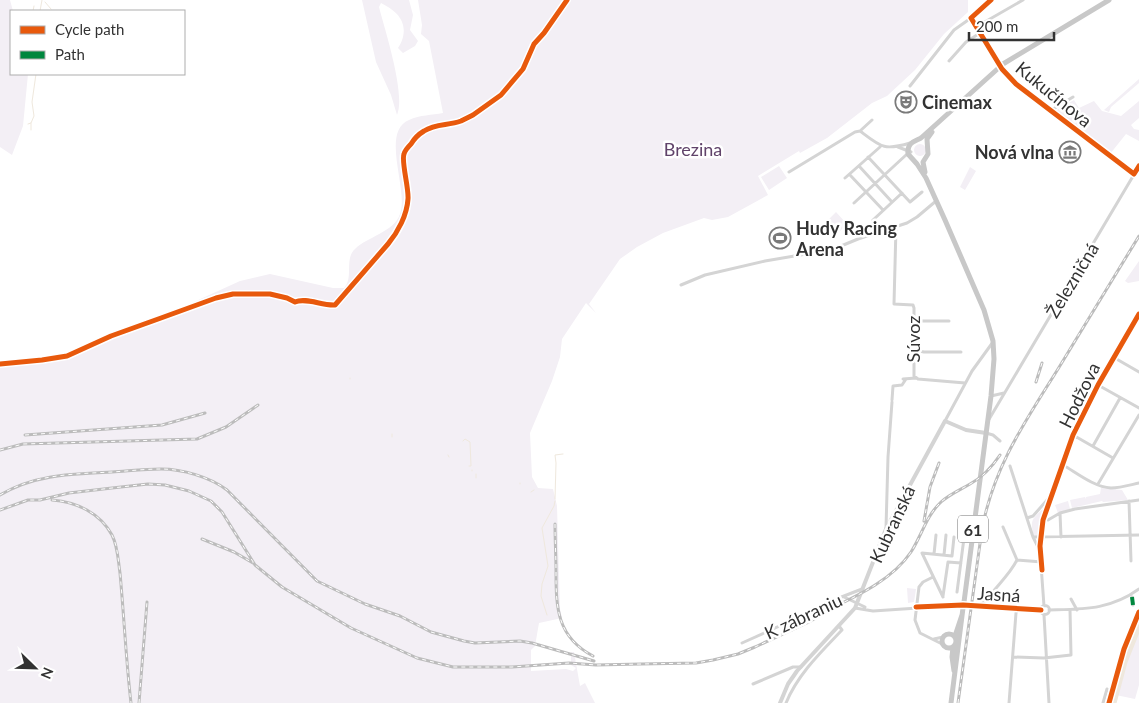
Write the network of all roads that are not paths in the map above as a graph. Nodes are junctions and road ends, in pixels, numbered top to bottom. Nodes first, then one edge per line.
1 (991, 0) edge
2 (1022, 0) edge
3 (1109, 0) edge
4 (971, 18) junction
5 (976, 27) junction
6 (980, 33) junction
7 (949, 61) dead end
8 (1000, 66) junction
9 (910, 86) dead end
10 (1073, 97) dead end
11 (1050, 111) junction
12 (872, 120) dead end
13 (860, 131) junction
14 (931, 131) junction
15 (922, 142) junction
16 (910, 143) junction
17 (880, 147) junction
18 (898, 147) junction
19 (907, 151) junction
20 (931, 154) junction
21 (868, 157) junction
22 (915, 158) junction
23 (925, 158) junction
24 (859, 166) junction
25 (1139, 166) edge
26 (789, 172) dead end
27 (884, 174) junction
28 (924, 174) junction
29 (1134, 174) junction
30 (850, 175) junction
31 (845, 178) dead end
32 (875, 183) junction
33 (865, 192) junction
34 (922, 192) dead end
35 (902, 193) junction
36 (892, 202) junction
37 (936, 202) junction
38 (854, 203) dead end
39 (883, 210) junction
40 (873, 220) dead end
41 (896, 227) junction
42 (681, 285) dead end
43 (1139, 314) edge
44 (914, 321) junction
45 (949, 321) dead end
46 (993, 341) junction
47 (914, 350) junction
48 (961, 352) dead end
49 (1114, 357) junction
50 (1139, 372) edge
51 (916, 378) junction
52 (965, 383) junction
53 (1098, 385) junction
54 (1004, 393) junction
55 (991, 396) junction
56 (1120, 398) junction
57 (1139, 408) edge
58 (1139, 415) edge
59 (945, 421) junction
60 (988, 421) junction
61 (986, 433) junction
62 (1073, 435) junction
63 (1000, 441) dead end
64 (1093, 446) junction
65 (1113, 458) junction
66 (1062, 465) junction
67 (1010, 466) dead end
68 (1139, 483) edge
69 (1098, 484) junction
70 (1052, 495) junction
71 (1139, 500) edge
72 (1129, 501) junction
73 (1060, 513) junction
74 (1027, 518) junction
75 (1048, 520) dead end
76 (1002, 527) dead end
77 (886, 529) junction
78 (1139, 534) edge
79 (936, 535) dead end
80 (946, 535) dead end
81 (1130, 535) junction
82 (954, 537) dead end
83 (1033, 537) junction
84 (1040, 537) junction
85 (1061, 537) junction
86 (964, 538) dead end
87 (1040, 551) junction
88 (934, 554) junction
89 (944, 555) junction
90 (1017, 560) junction
91 (1131, 561) dead end
92 (1042, 562) junction
93 (961, 563) junction
94 (933, 577) junction
95 (936, 584) junction
96 (945, 586) junction
97 (863, 588) junction
98 (1139, 589) edge
99 (957, 592) dead end
100 (861, 594) junction
101 (844, 597) junction
102 (1132, 597) dead end
103 (1071, 599) dead end
104 (978, 602) dead end
105 (1133, 605) dead end
106 (856, 606) junction
107 (1044, 606) junction
108 (865, 607) junction
109 (916, 608) junction
110 (963, 608) junction
111 (1019, 609) junction
112 (1040, 610) junction
113 (1049, 610) junction
114 (1070, 610) junction
115 (1077, 610) junction
116 (873, 611) junction
117 (1044, 615) junction
118 (952, 634) junction
119 (943, 636) junction
120 (934, 639) junction
121 (742, 644) dead end
122 (942, 644) junction
123 (950, 648) junction
124 (1013, 657) junction
125 (1046, 658) junction
126 (804, 665) junction
127 (954, 679) junction
128 (753, 684) dead end
129 (788, 684) junction
130 (793, 687) junction
131 (1107, 689) dead end
132 (780, 703) edge
133 (786, 703) edge
134 (951, 703) edge
135 (1009, 703) edge
136 (1049, 703) edge
137 (1103, 703) edge

1 - 4 street
2 - 5 street
3 - 8 main road, 61
4 - 5 street, Kukučínova
4 - 9 street
5 - 6 street, Kukučínova
6 - 7 street
6 - 8 street, Kukučínova
8 - 11 street, Kukučínova
8 - 14 main road, 61
10 - 11 street
11 - 29 street, Kukučínova
12 - 13 street
13 - 17 street
13 - 26 street
14 - 15 main road, 61
14 - 20 main road
15 - 16 main road
15 - 19 main road, 61
15 - 23 main road, 61
16 - 18 street
16 - 19 main road
17 - 18 street
17 - 21 street
18 - 19 street
19 - 22 main road, 61
19 - 27 street
19 - 28 main road, 61
20 - 23 main road
20 - 28 main road
21 - 24 street
21 - 27 street
22 - 23 main road
22 - 28 main road, 61
23 - 28 main road, 61
24 - 30 street
24 - 32 street
25 - 29 street, Železničná
27 - 32 street
27 - 35 street
28 - 37 main road, 61
29 - 54 street, Železničná
30 - 31 street
30 - 33 street
32 - 33 street
32 - 36 street
33 - 38 street
33 - 39 street
34 - 35 street
35 - 36 street
36 - 39 street
37 - 41 street
37 - 46 main road, 61
39 - 40 street
41 - 42 street
41 - 44 street, Súvoz
43 - 49 street, Hodžova
44 - 45 street
44 - 47 street, Súvoz
46 - 52 street, Kubranská
46 - 55 main road, 61
47 - 48 street
47 - 51 street, Súvoz
49 - 50 street
49 - 53 street, Hodžova
51 - 52 street, Súvoz
51 - 77 street, Súvoz
52 - 59 street, Kubranská
53 - 56 street
53 - 62 street, Hodžova
54 - 55 street
54 - 60 street, Železničná
55 - 60 main road, 61
56 - 57 street
56 - 64 street
58 - 65 street
59 - 61 street
59 - 77 street, Kubranská
60 - 61 main road, 61
61 - 63 street
61 - 110 main road, 61
62 - 64 street
62 - 66 street, Hodžova
64 - 65 street
65 - 69 street
66 - 69 street
66 - 70 street, Hodžova
67 - 74 street
68 - 69 street
70 - 74 street, Hodžova
70 - 84 street, Hodžova
71 - 72 street
72 - 73 street
72 - 81 street
73 - 75 street
73 - 85 street
74 - 83 street
76 - 90 street
77 - 97 street, Kubranská
78 - 81 street
79 - 88 street
80 - 89 street
81 - 85 street
81 - 91 street
82 - 89 street
83 - 84 street
83 - 87 street
84 - 85 street
84 - 87 street, Hodžova
86 - 93 street
87 - 92 street
88 - 89 street
88 - 94 street
90 - 92 street
90 - 104 street
92 - 107 street
93 - 96 street
93 - 99 street
94 - 95 street
94 - 109 street
95 - 96 street
95 - 96 street
97 - 100 street, Kubranská
97 - 101 street, K zábraniu
98 - 115 street
100 - 106 street, Kubranská
100 - 108 street
101 - 106 street
101 - 121 street, K zábraniu
102 - 105 street
103 - 115 street
106 - 108 street
106 - 116 street, Jasná
106 - 126 street, Kubranská
107 - 112 street
107 - 113 street
108 - 116 street
109 - 111 street, Jasná
109 - 116 street, Jasná
109 - 120 street
110 - 118 main road, 61
110 - 127 main road, 61
111 - 112 street, Jasná
111 - 124 street
112 - 117 street
113 - 114 street
113 - 117 street
114 - 115 street
114 - 125 street
117 - 125 street
118 - 119 main road
118 - 123 main road, 61
119 - 120 street
119 - 122 main road
120 - 122 street
122 - 123 main road
123 - 127 main road, 61
124 - 125 street
124 - 135 street
125 - 136 street
126 - 128 street
126 - 129 street, Kubranská
126 - 130 street, Kubranská
127 - 134 main road, 61
129 - 130 street
129 - 132 street, Kubranská
130 - 133 street, Kubranská
131 - 137 street

